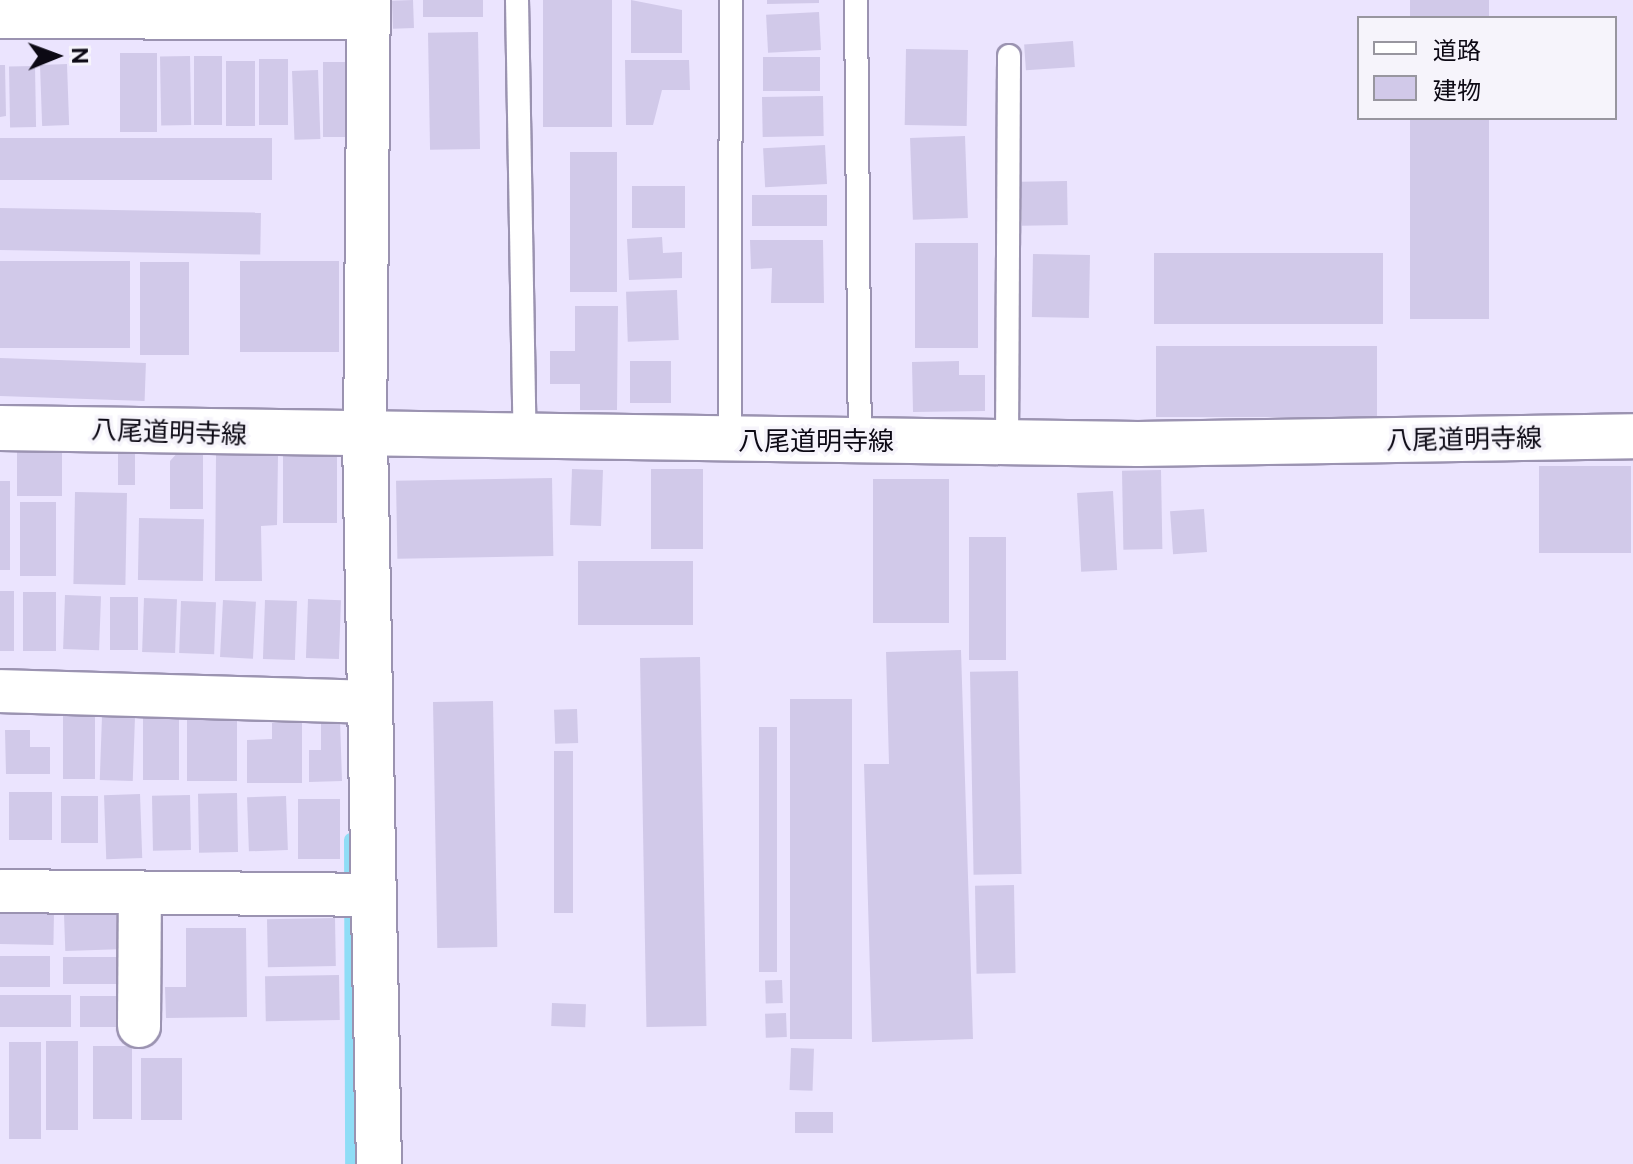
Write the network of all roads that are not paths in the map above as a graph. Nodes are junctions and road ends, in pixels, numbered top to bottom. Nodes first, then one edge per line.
1 (517, 0) edge
2 (731, 0) edge
3 (856, 0) edge
4 (369, 9) edge
5 (0, 17) edge
6 (1009, 56) dead end
7 (0, 428) edge
8 (1633, 436) edge
9 (365, 438) junction
10 (525, 439) junction
11 (730, 441) junction
12 (860, 442) junction
13 (1007, 443) junction
14 (0, 691) edge
15 (370, 702) junction
16 (0, 891) edge
17 (140, 893) junction
18 (374, 895) junction
19 (139, 1026) dead end
20 (379, 1164) edge

1 - 10 lane
2 - 11 lane
3 - 12 lane
4 - 5 street
4 - 9 street
6 - 13 lane
7 - 9 main road, 八尾道明寺線
8 - 13 main road, 八尾道明寺線
9 - 10 main road, 八尾道明寺線
9 - 15 main road
10 - 11 main road, 八尾道明寺線
11 - 12 main road, 八尾道明寺線
12 - 13 main road, 八尾道明寺線
14 - 15 street
15 - 18 main road
16 - 17 street
17 - 18 street
17 - 19 street
18 - 20 main road

